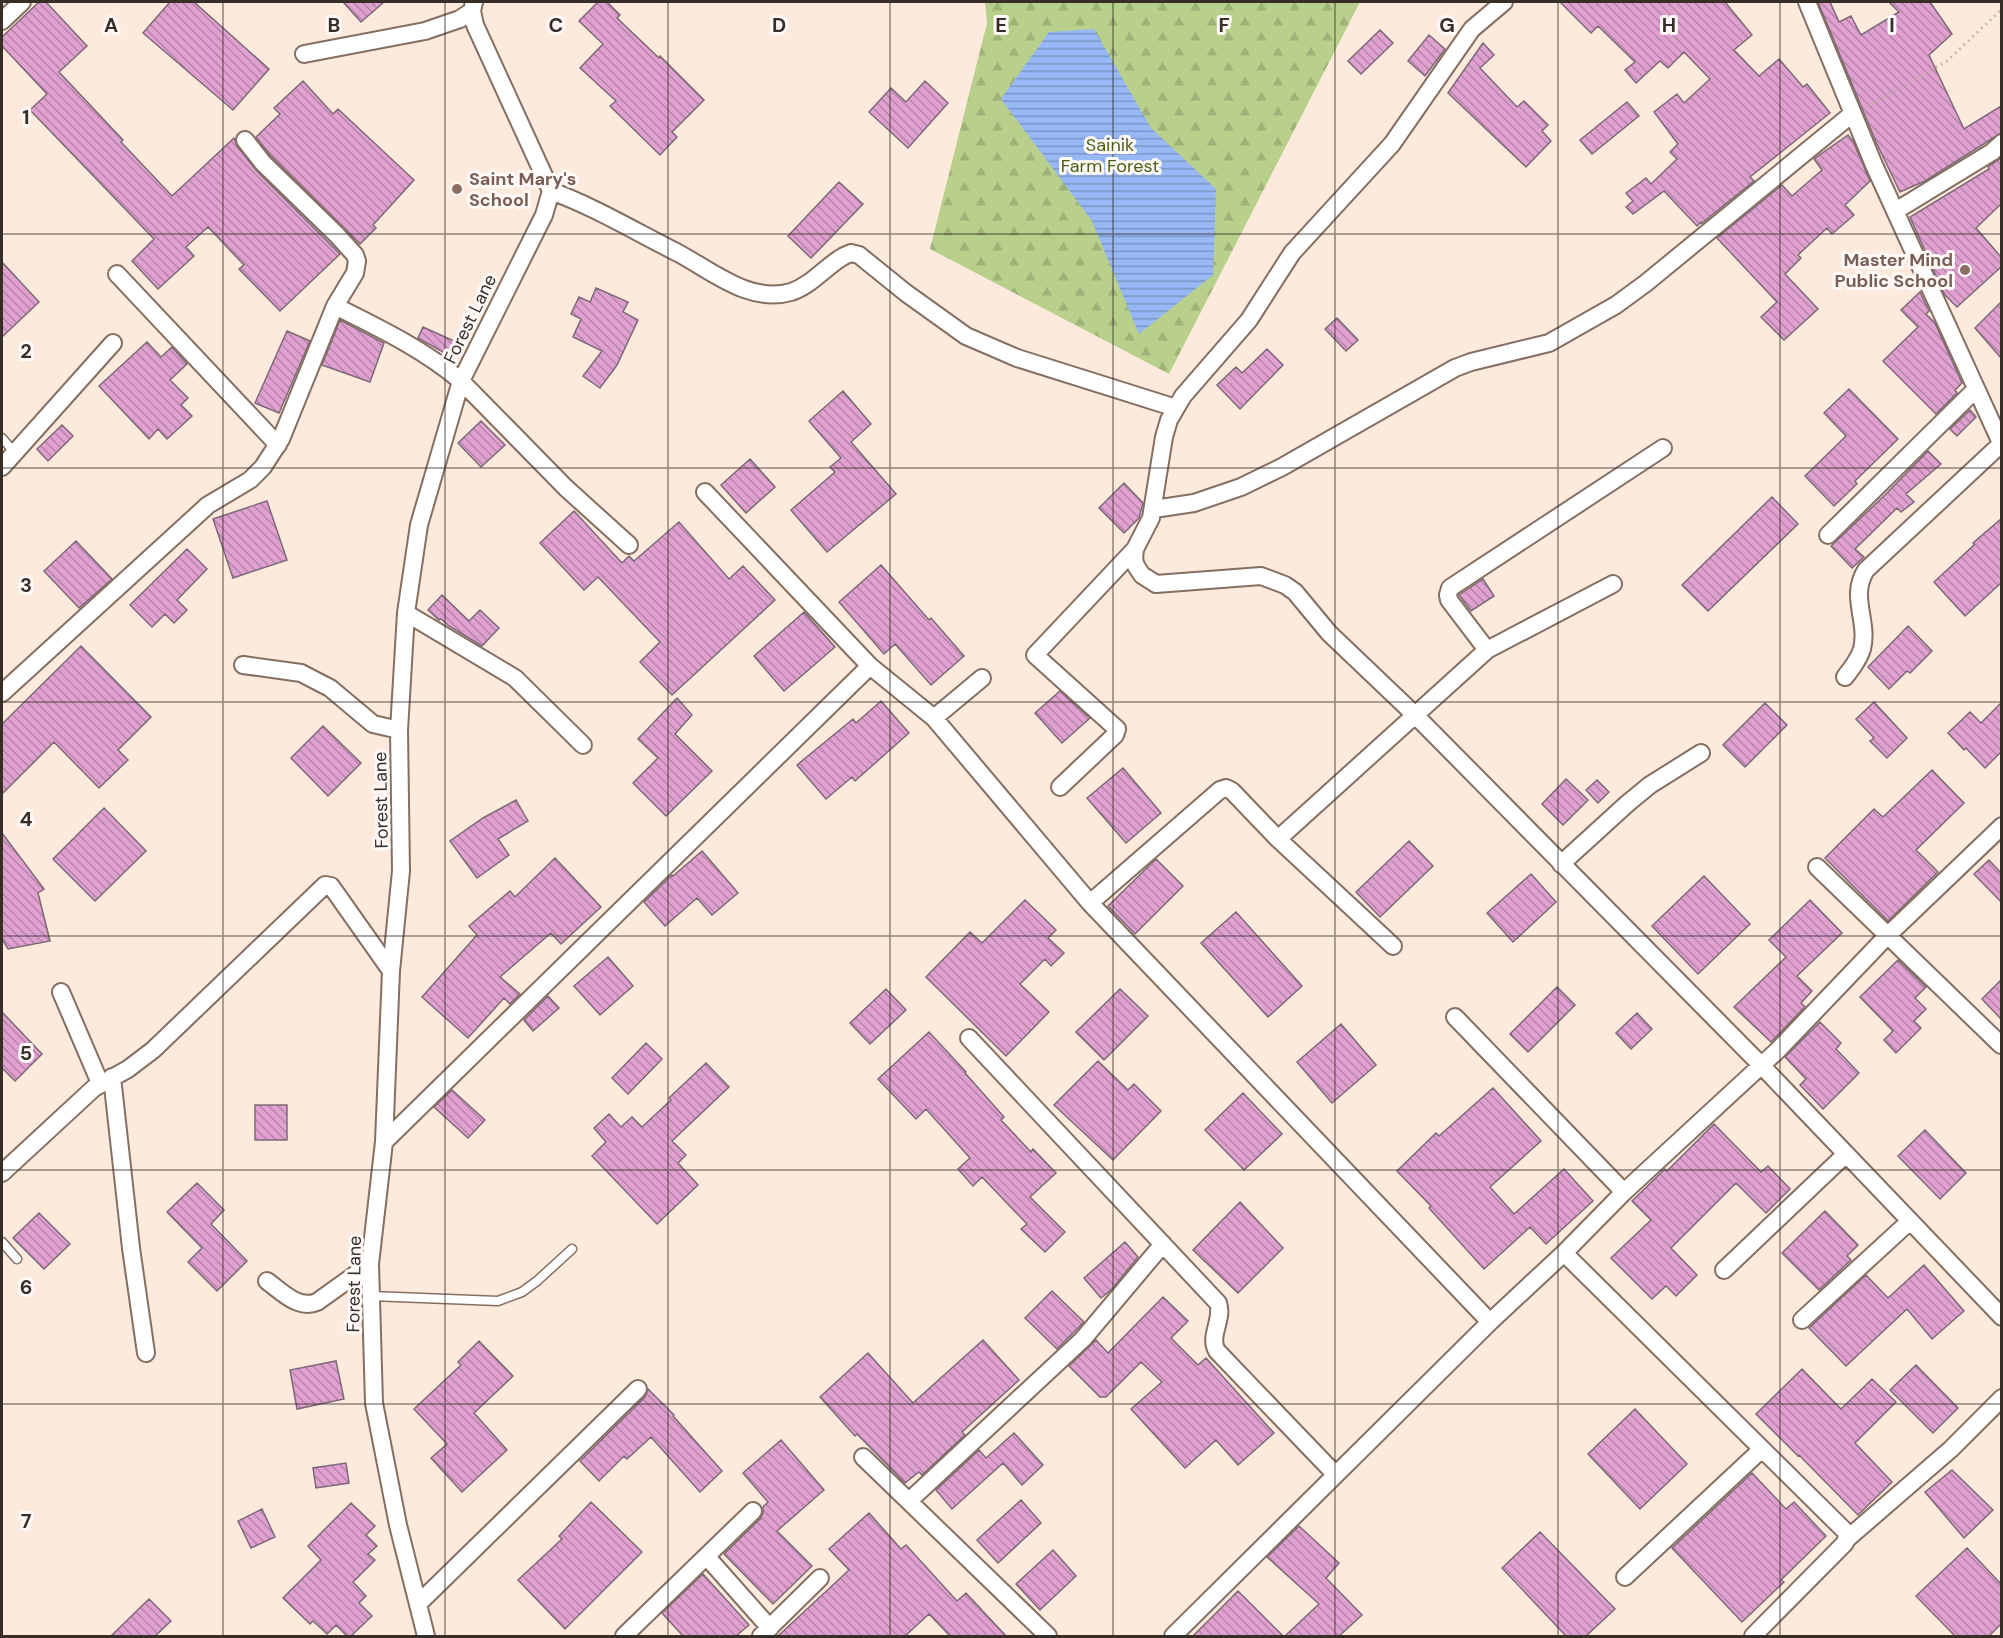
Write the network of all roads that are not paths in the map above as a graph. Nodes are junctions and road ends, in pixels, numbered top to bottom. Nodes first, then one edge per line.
1 (22, 2) edge
2 (1504, 2) edge
3 (1807, 2) edge
4 (473, 4) edge
5 (2, 21) edge
6 (304, 54) dead end
7 (1852, 114) junction
8 (245, 140) dead end
9 (2001, 143) edge
10 (551, 190) junction
11 (1902, 207) dead end
12 (117, 274) dead end
13 (335, 306) junction
14 (113, 342) dead end
15 (461, 381) junction
16 (1976, 389) junction
17 (1176, 408) junction
18 (2, 438) edge
19 (278, 445) junction
20 (2001, 445) edge
21 (1663, 448) dead end
22 (15, 453) junction
23 (2, 467) edge
24 (705, 492) dead end
25 (1154, 509) junction
26 (1828, 535) dead end
27 (629, 545) dead end
28 (1135, 549) junction
29 (1613, 584) dead end
30 (406, 613) junction
31 (1488, 650) junction
32 (243, 665) dead end
33 (870, 666) junction
34 (1845, 677) dead end
35 (982, 678) dead end
36 (2, 693) edge
37 (1415, 715) junction
38 (934, 718) junction
39 (399, 730) junction
40 (583, 745) dead end
41 (1701, 753) dead end
42 (1060, 787) dead end
43 (2001, 826) edge
44 (1278, 839) junction
45 (1561, 864) junction
46 (1817, 867) dead end
47 (1090, 903) junction
48 (1887, 936) junction
49 (1393, 946) dead end
50 (391, 970) junction
51 (61, 992) dead end
52 (1455, 1017) dead end
53 (969, 1038) dead end
54 (2001, 1045) edge
55 (1761, 1065) junction
56 (106, 1080) junction
57 (384, 1142) junction
58 (1846, 1154) junction
59 (2, 1173) edge
60 (1624, 1192) junction
61 (1910, 1221) junction
62 (2, 1242) edge
63 (1163, 1244) junction
64 (572, 1249) dead end
65 (1564, 1253) junction
66 (17, 1259) dead end
67 (370, 1264) junction
68 (1724, 1270) dead end
69 (267, 1281) dead end
70 (371, 1296) junction
71 (2001, 1317) edge
72 (1802, 1320) dead end
73 (1490, 1322) junction
74 (146, 1353) dead end
75 (638, 1389) dead end
76 (2001, 1398) edge
77 (1762, 1449) junction
78 (863, 1457) dead end
79 (1335, 1474) junction
80 (909, 1501) junction
81 (753, 1510) dead end
82 (1847, 1539) junction
83 (707, 1557) junction
84 (1625, 1577) dead end
85 (820, 1578) dead end
86 (419, 1603) junction
87 (765, 1632) edge
88 (426, 1636) edge
89 (624, 1636) edge
90 (1048, 1636) edge
91 (1173, 1636) edge
92 (1754, 1636) edge

1 - 5 street
2 - 17 street
3 - 7 street
4 - 6 street
4 - 10 street
7 - 16 street
7 - 25 street
8 - 13 street
9 - 11 street
10 - 15 street, Forest Lane
10 - 17 street
12 - 19 street
13 - 15 street
13 - 19 street
14 - 22 street
15 - 27 street
15 - 30 street, Forest Lane
16 - 20 street
16 - 26 street
17 - 25 street
18 - 22 lane
19 - 36 street
20 - 34 street
21 - 31 street
22 - 23 street
24 - 33 street
25 - 28 street
28 - 37 street
28 - 42 street
29 - 31 street
30 - 39 street, Forest Lane
30 - 40 street
31 - 37 street
32 - 39 street
33 - 38 street
33 - 57 street
35 - 38 street
37 - 44 street
37 - 45 street
38 - 47 street
39 - 50 street, Forest Lane
41 - 45 street
43 - 48 street
44 - 47 street
44 - 49 street
45 - 55 street
46 - 48 street
47 - 73 street
48 - 54 street
48 - 55 street
50 - 56 street
50 - 57 street, Forest Lane
51 - 56 street
52 - 60 street
53 - 63 street
55 - 58 street
55 - 60 street
56 - 59 street
56 - 74 street
57 - 67 street, Forest Lane
58 - 61 street
58 - 68 street
60 - 65 street
61 - 71 street
61 - 72 street
62 - 66 lane
63 - 79 street
63 - 80 street
64 - 70 lane
65 - 73 street
65 - 77 street
67 - 69 street
67 - 70 street, Forest Lane
70 - 86 street, Forest Lane
73 - 79 street
75 - 86 street
76 - 82 street
77 - 82 street
77 - 84 street
78 - 80 street
79 - 91 street
80 - 90 street
81 - 83 street
82 - 92 street
83 - 87 street
83 - 89 street
85 - 87 street
86 - 88 street, Forest Lane

